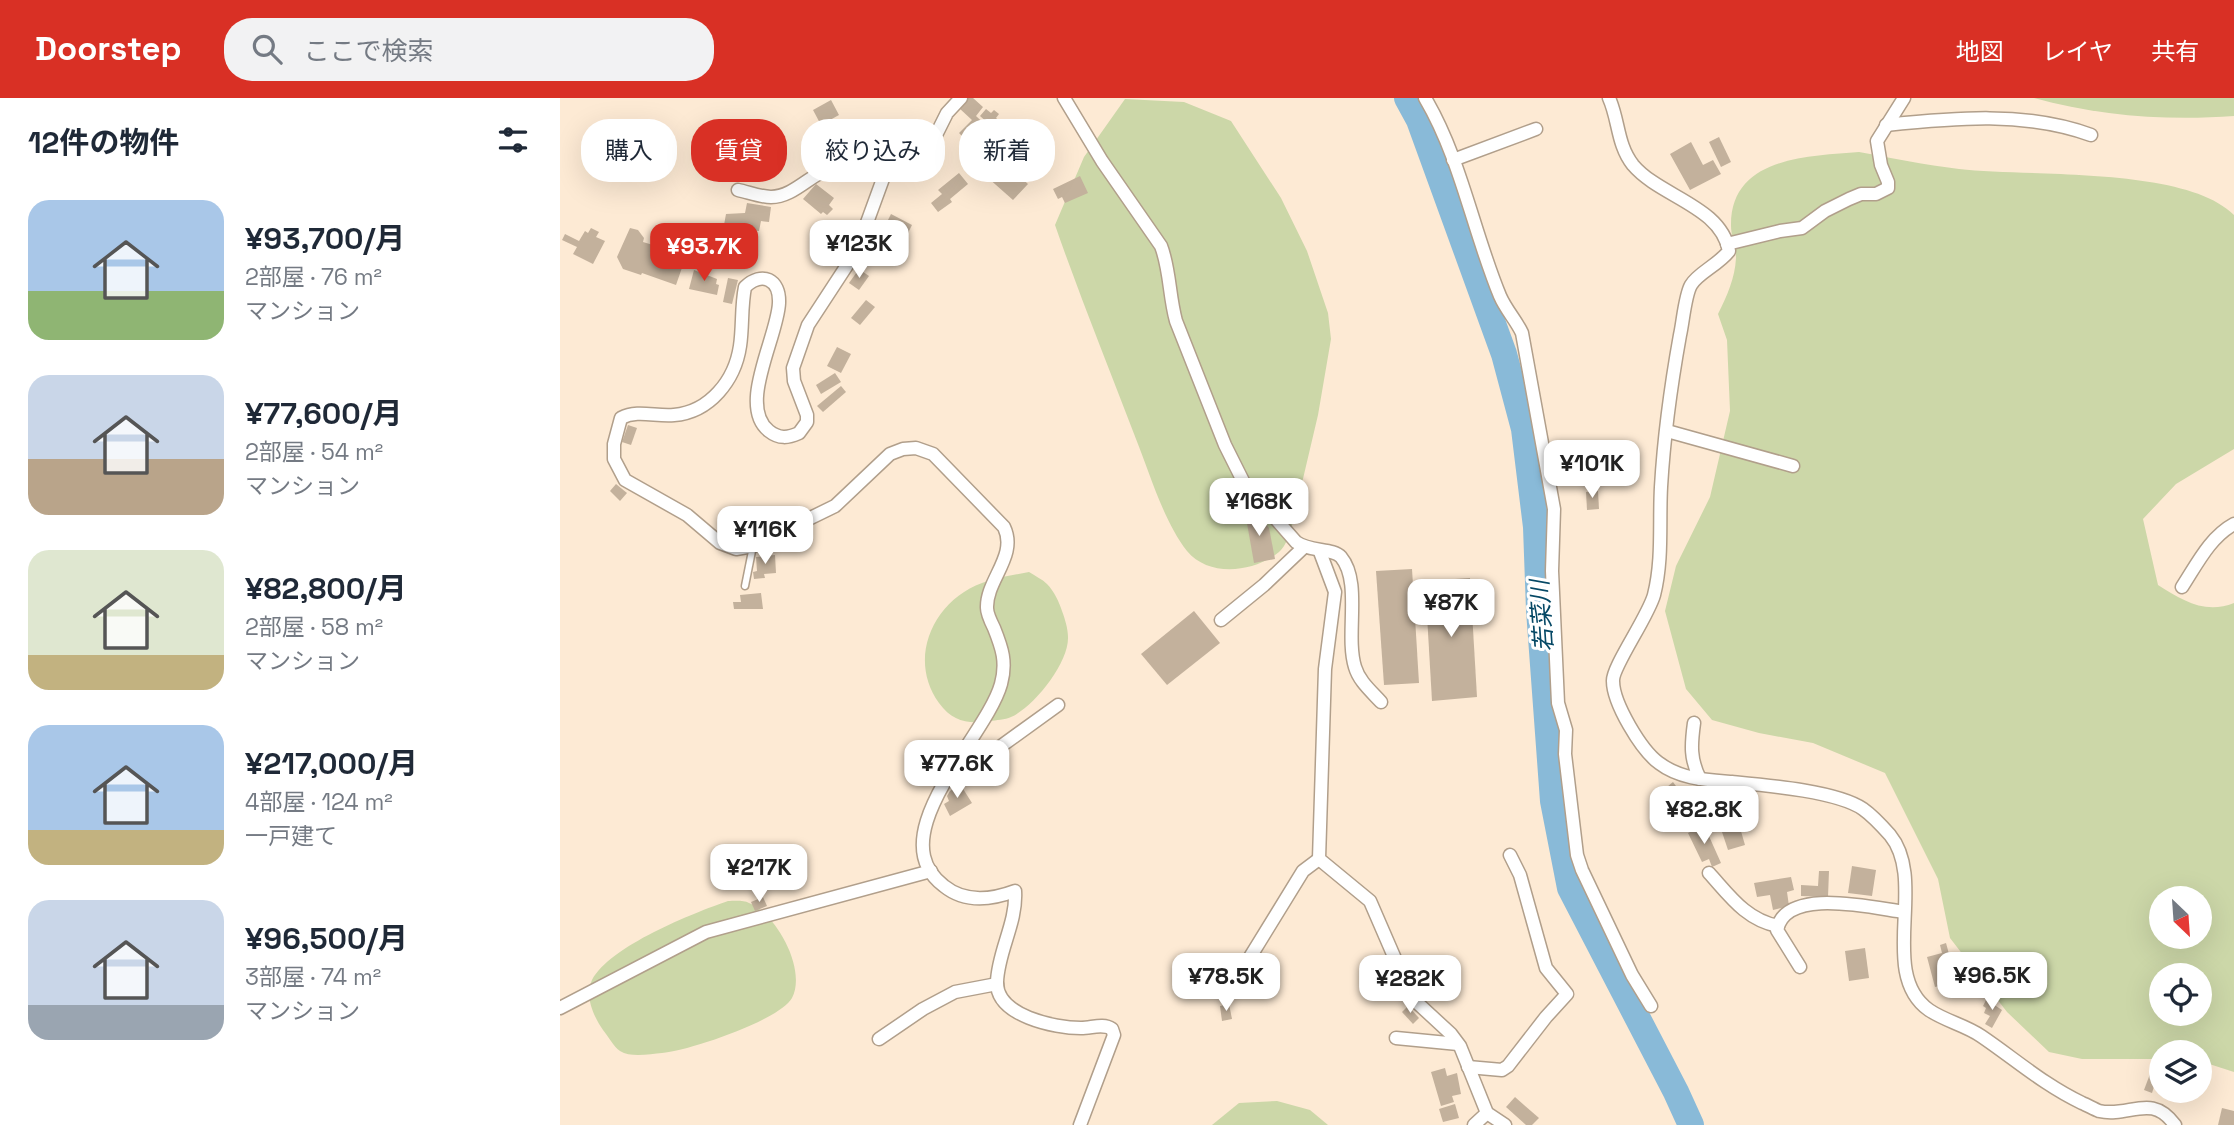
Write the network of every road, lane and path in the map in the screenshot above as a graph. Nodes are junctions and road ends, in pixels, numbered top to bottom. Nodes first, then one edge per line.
1 (961, 98) edge
2 (1064, 98) edge
3 (1424, 98) edge
4 (1609, 98) edge
5 (1904, 98) edge
6 (944, 119) edge
7 (1886, 125) junction
8 (1536, 129) dead end
9 (2091, 135) dead end
10 (1453, 160) junction
11 (805, 182) edge
12 (882, 182) edge
13 (738, 190) dead end
14 (1727, 244) junction
15 (1667, 431) junction
16 (1793, 466) dead end
17 (2234, 523) edge
18 (753, 546) junction
19 (1304, 547) junction
20 (1320, 552) junction
21 (745, 586) dead end
22 (2182, 587) dead end
23 (1221, 620) dead end
24 (1381, 702) dead end
25 (1058, 705) dead end
26 (1694, 723) dead end
27 (948, 778) junction
28 (1700, 779) junction
29 (1510, 855) dead end
30 (1319, 859) junction
31 (931, 871) junction
32 (1709, 873) dead end
33 (1904, 912) junction
34 (1777, 926) junction
35 (1244, 967) dead end
36 (1800, 967) dead end
37 (997, 984) junction
38 (1651, 1006) dead end
39 (560, 1008) edge
40 (1396, 1038) dead end
41 (879, 1039) dead end
42 (1458, 1044) junction
43 (1468, 1067) junction
44 (1487, 1113) junction
45 (1080, 1125) edge
46 (1474, 1125) edge
47 (1505, 1125) edge
48 (2175, 1125) edge

1 - 6 street
2 - 19 street
3 - 10 street
4 - 14 street
5 - 7 street
7 - 9 street
7 - 14 street
8 - 10 street
10 - 38 street
11 - 13 street
12 - 18 street
14 - 15 street
15 - 16 street
15 - 28 street
17 - 22 street
18 - 21 lane
18 - 27 street
19 - 20 street
19 - 23 street
20 - 24 street
20 - 30 street
25 - 27 street
26 - 28 street
27 - 31 street
28 - 33 street
29 - 43 street
30 - 35 street
30 - 42 street
31 - 37 street
31 - 39 street
32 - 34 street
33 - 34 street
33 - 48 street
34 - 36 street
37 - 41 street
37 - 45 street
40 - 42 street
42 - 43 street
43 - 44 street
44 - 46 street
44 - 47 street

